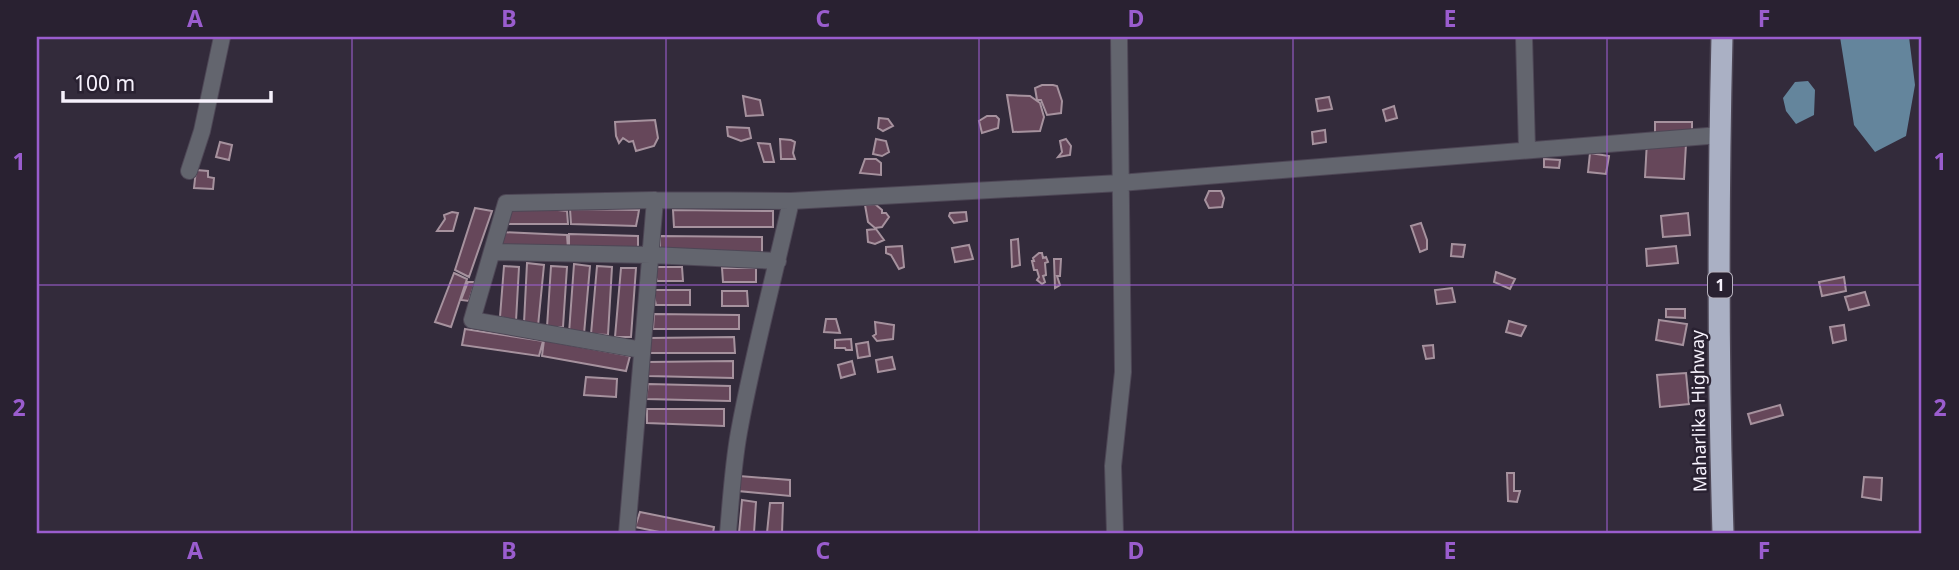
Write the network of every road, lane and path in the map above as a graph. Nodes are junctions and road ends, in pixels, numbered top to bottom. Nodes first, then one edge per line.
1 (222, 37) edge
2 (1119, 37) edge
3 (1524, 37) edge
4 (1722, 37) edge
5 (1720, 135) junction
6 (1527, 149) junction
7 (189, 171) dead end
8 (1119, 183) junction
9 (655, 200) junction
10 (791, 201) junction
11 (493, 252) junction
12 (651, 256) junction
13 (778, 261) junction
14 (642, 350) junction
15 (627, 533) edge
16 (728, 533) edge
17 (1115, 533) edge
18 (1723, 533) edge

1 - 7 street
2 - 8 street
3 - 6 street
4 - 5 highway, Maharlika Highway / 1
5 - 6 street
5 - 18 highway, Maharlika Highway / 1
6 - 8 street
8 - 10 street
8 - 17 street
9 - 10 street
9 - 11 street
9 - 12 street
10 - 13 street
11 - 12 street
11 - 14 street
12 - 13 street
12 - 14 street
13 - 16 street
14 - 15 street

